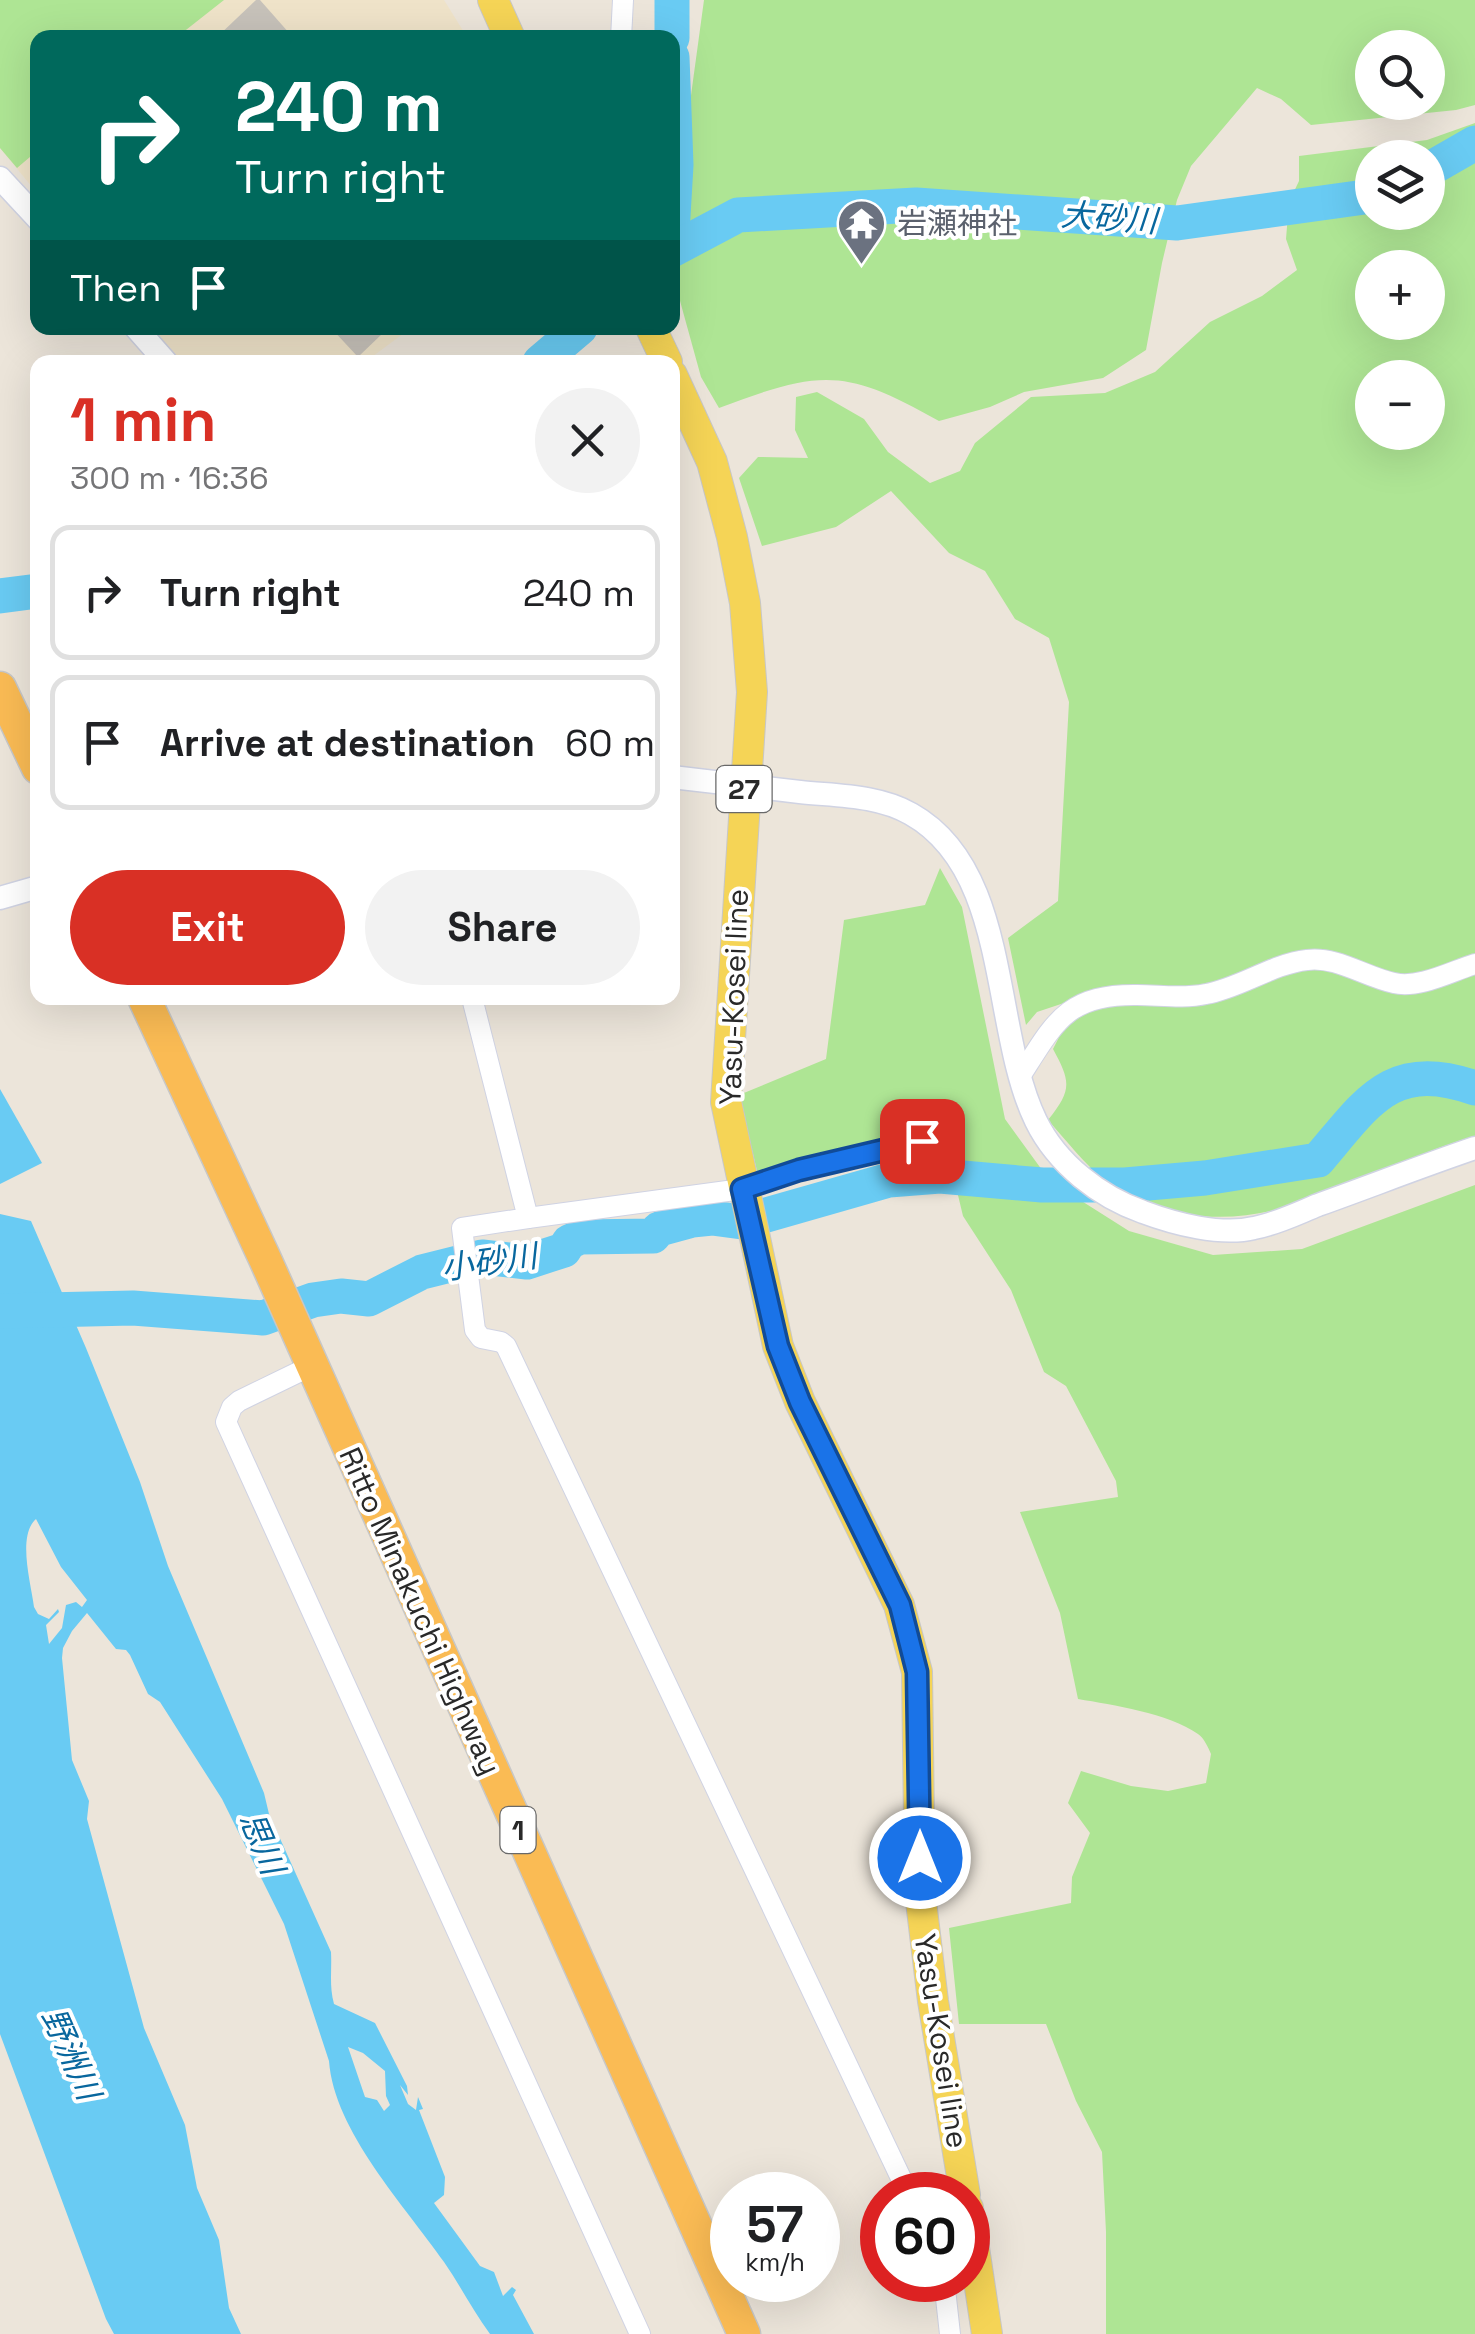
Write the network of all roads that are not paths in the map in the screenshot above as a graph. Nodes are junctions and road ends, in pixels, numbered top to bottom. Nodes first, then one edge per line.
1 (622, 0) edge
2 (496, 3) edge
3 (507, 30) edge
4 (621, 30) edge
5 (0, 178) edge
6 (30, 210) edge
7 (142, 335) edge
8 (160, 355) edge
9 (680, 399) edge
10 (0, 688) edge
11 (30, 751) edge
12 (680, 778) edge
13 (744, 786) junction
14 (30, 889) edge
15 (0, 898) edge
16 (1475, 964) edge
17 (147, 1005) edge
18 (474, 1005) edge
19 (1020, 1075) junction
20 (922, 1141) dead end
21 (1475, 1148) edge
22 (747, 1211) junction
23 (528, 1218) junction
24 (311, 1366) junction
25 (898, 2172) edge
26 (962, 2172) edge
27 (946, 2302) edge
28 (979, 2302) edge
29 (640, 2334) edge
30 (744, 2334) edge
31 (950, 2334) edge
32 (986, 2334) edge

1 - 4 street
2 - 3 main road
5 - 6 street
7 - 8 street
9 - 13 main road, Yasu-Kosei line / 27
10 - 11 highway
12 - 13 street
13 - 19 street
13 - 22 main road, Yasu-Kosei line / 27
14 - 15 street
16 - 19 street
17 - 24 highway, Ritto Minakuchi Highway / 1
18 - 23 street
19 - 21 street
20 - 22 street
22 - 23 street
22 - 26 main road, Yasu-Kosei line / 27
23 - 25 street
24 - 29 street
24 - 30 highway, Ritto Minakuchi Highway / 1
27 - 31 street
28 - 32 main road

